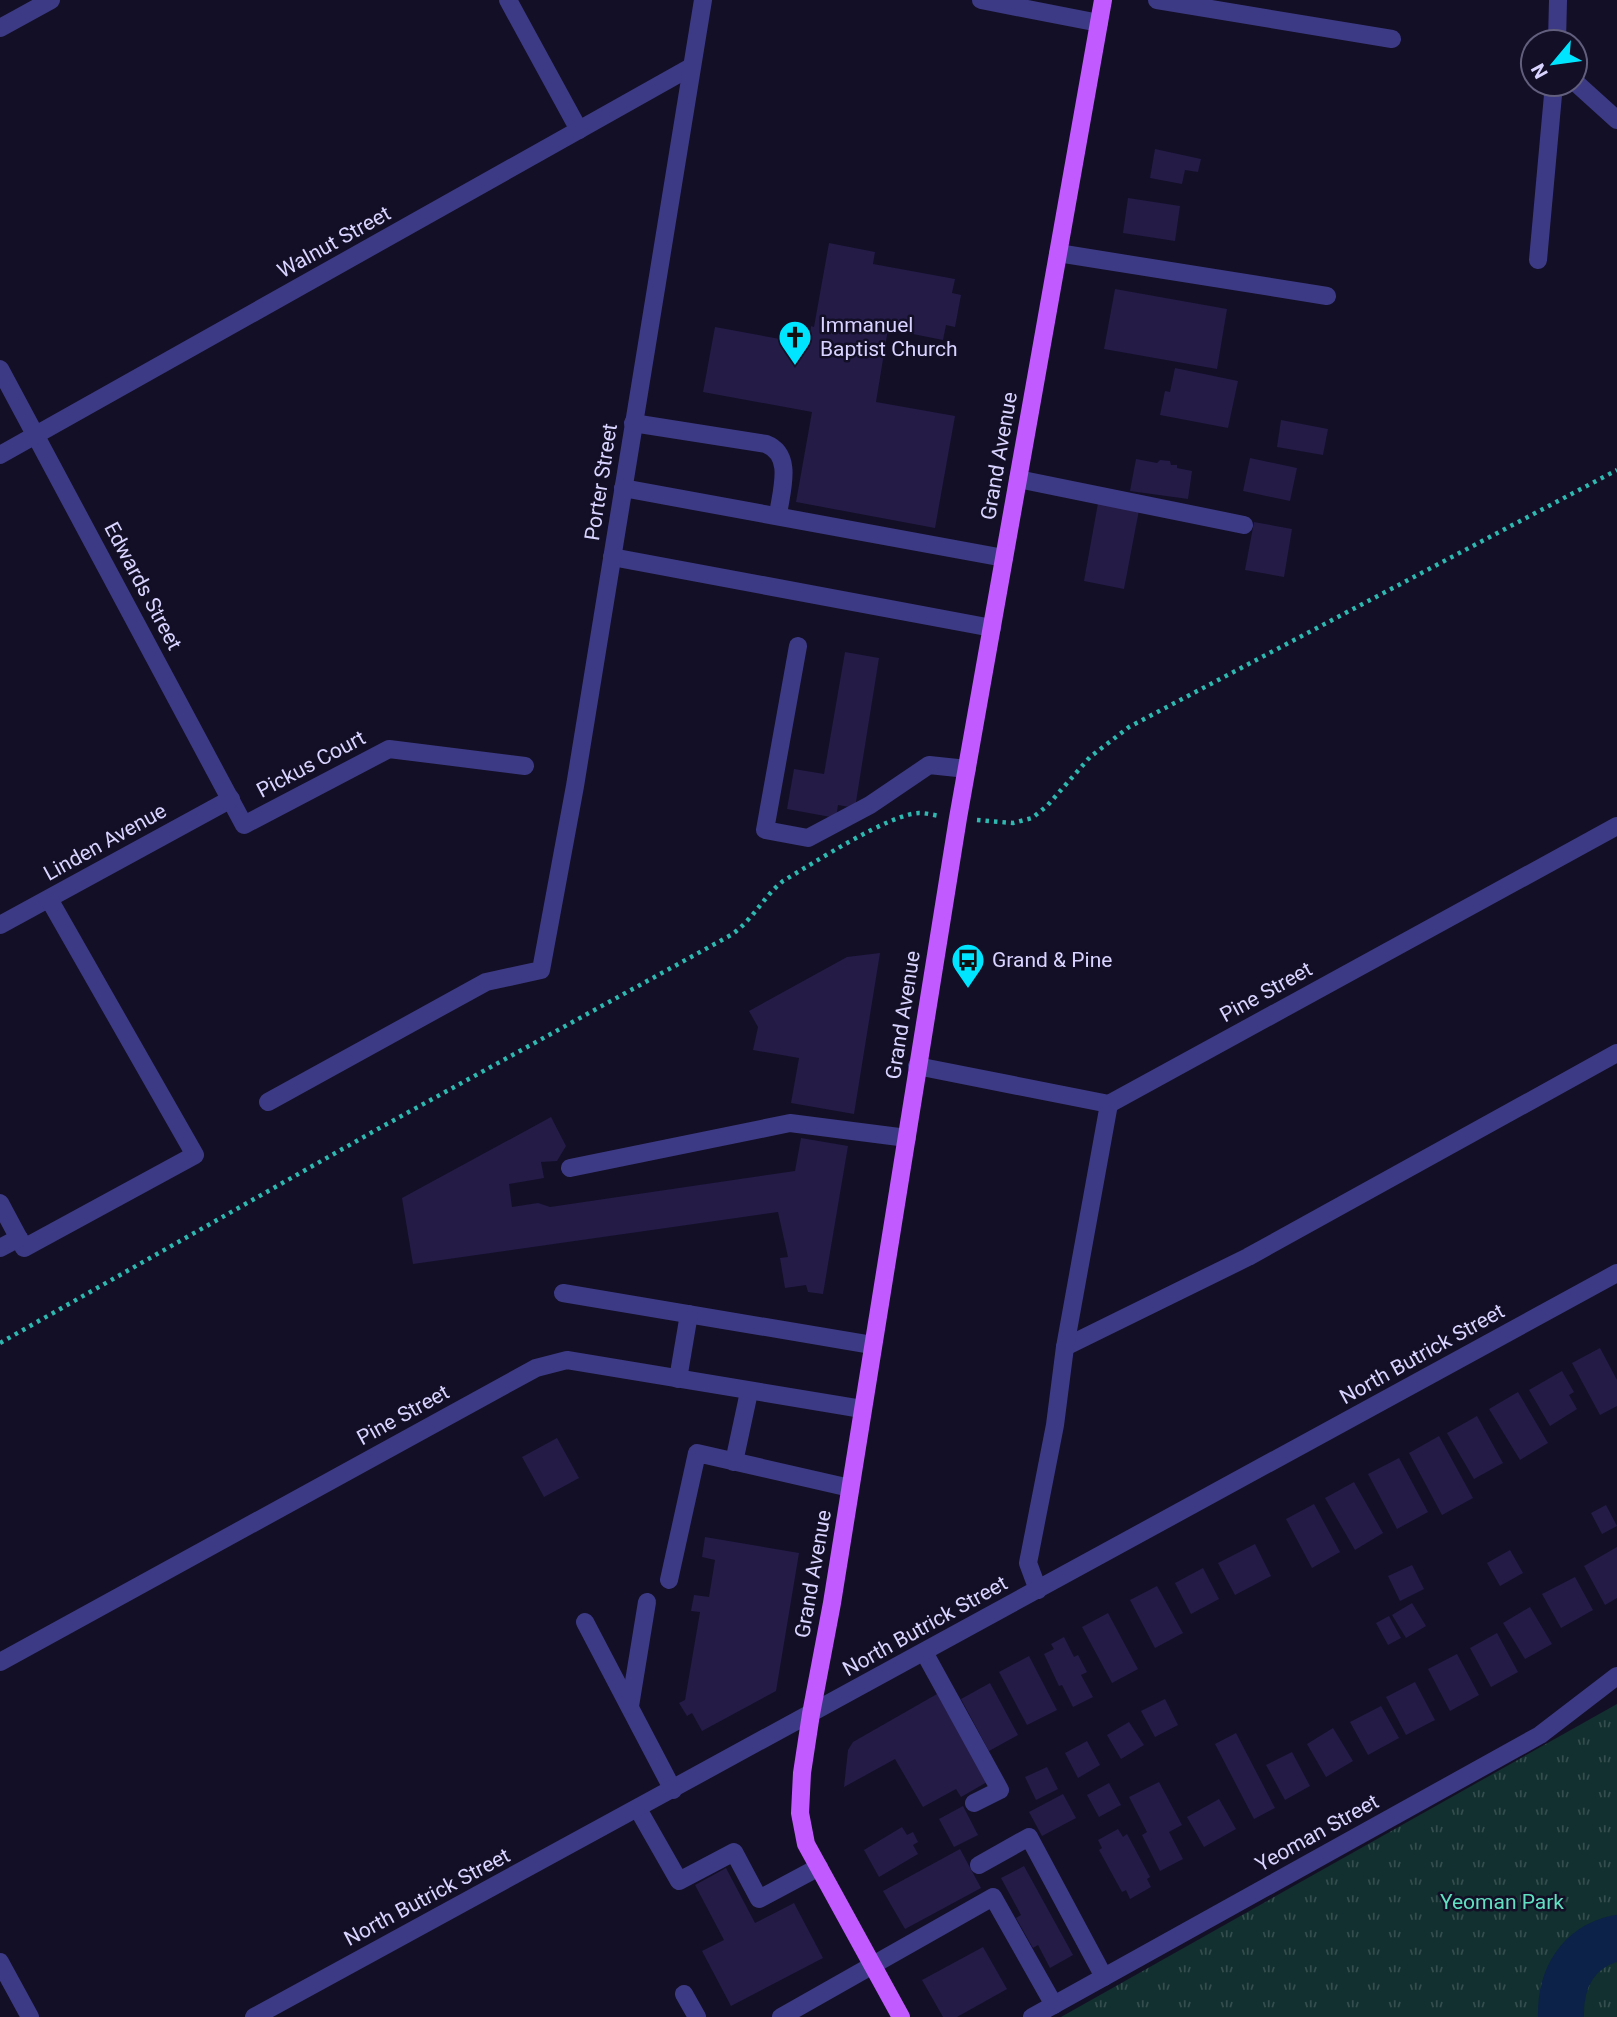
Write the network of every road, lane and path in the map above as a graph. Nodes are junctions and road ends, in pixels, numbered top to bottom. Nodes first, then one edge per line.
1 (51, 0) edge
2 (508, 0) edge
3 (703, 0) edge
4 (981, 0) edge
5 (1103, 0) edge
6 (1157, 0) edge
7 (1558, 0) edge
8 (1099, 23) junction
9 (0, 28) edge
10 (1557, 28) edge
11 (1392, 38) dead end
12 (691, 68) junction
13 (1589, 95) edge
14 (1553, 98) edge
15 (1617, 120) edge
16 (579, 131) junction
17 (1058, 253) junction
18 (1538, 260) dead end
19 (1328, 296) dead end
20 (0, 369) edge
21 (633, 424) junction
22 (36, 435) junction
23 (0, 455) edge
24 (1617, 470) edge
25 (1018, 479) junction
26 (623, 488) junction
27 (778, 515) junction
28 (1244, 525) dead end
29 (612, 557) junction
30 (1004, 558) junction
31 (992, 628) junction
32 (798, 646) dead end
33 (526, 766) dead end
34 (967, 769) junction
35 (231, 799) junction
36 (919, 813) dead end
37 (999, 822) dead end
38 (244, 825) joint
39 (1617, 826) edge
40 (49, 899) junction
41 (0, 925) edge
42 (1617, 1052) edge
43 (917, 1066) junction
44 (268, 1102) dead end
45 (1109, 1104) junction
46 (907, 1138) junction
47 (570, 1168) dead end
48 (0, 1203) edge
49 (19, 1238) junction
50 (0, 1248) edge
51 (1617, 1273) edge
52 (563, 1293) dead end
53 (688, 1314) junction
54 (0, 1343) edge
55 (872, 1345) junction
56 (1065, 1347) junction
57 (678, 1379) junction
58 (749, 1392) junction
59 (862, 1409) junction
60 (734, 1462) junction
61 (850, 1488) junction
62 (670, 1580) dead end
63 (1038, 1590) junction
64 (647, 1602) dead end
65 (585, 1622) dead end
66 (924, 1652) junction
67 (0, 1661) edge
68 (1617, 1676) edge
69 (630, 1706) junction
70 (811, 1714) junction
71 (673, 1790) junction
72 (974, 1803) dead end
73 (638, 1808) junction
74 (979, 1865) dead end
75 (819, 1867) junction
76 (0, 1962) edge
77 (872, 1965) junction
78 (1104, 1977) junction
79 (684, 1994) dead end
80 (1054, 2005) junction
81 (30, 2017) edge
82 (254, 2017) edge
83 (696, 2017) edge
84 (781, 2017) edge
85 (901, 2017) edge
86 (1032, 2017) edge

1 - 9 street
2 - 16 street
3 - 12 street, Porter Street
4 - 8 street
5 - 8 main road, Grand Avenue
6 - 11 street
7 - 10 street
8 - 17 main road, Grand Avenue
12 - 16 street, Walnut Street
12 - 21 street, Porter Street
13 - 15 street
14 - 18 street
16 - 22 street, Walnut Street
17 - 19 street
17 - 25 main road, Grand Avenue
20 - 22 street, Edwards Street
21 - 26 street, Porter Street
21 - 27 street
22 - 23 street, Walnut Street
22 - 35 street, Edwards Street
24 - 37 path
25 - 28 street
25 - 30 main road, Grand Avenue
26 - 27 street
26 - 29 street, Porter Street
27 - 30 street
29 - 31 street
29 - 44 street, Porter Street
30 - 31 main road, Grand Avenue
31 - 34 main road, Grand Avenue
32 - 34 street
33 - 38 street, Pickus Court
34 - 43 main road, Grand Avenue
35 - 38 street, Edwards Street
35 - 40 street, Linden Avenue
36 - 54 path
39 - 45 street, Pine Street
40 - 41 street, Linden Avenue
40 - 49 street
42 - 56 street
43 - 45 street
43 - 46 main road, Grand Avenue
45 - 56 street
46 - 47 street
46 - 55 main road, Grand Avenue
48 - 49 street
49 - 50 street
51 - 63 street, North Butrick Street
52 - 53 street
53 - 55 street
53 - 57 street
55 - 59 main road, Grand Avenue
56 - 63 street
57 - 58 street, Pine Street
57 - 67 street, Pine Street
58 - 59 street, Pine Street
58 - 60 street
59 - 61 main road, Grand Avenue
60 - 61 street
60 - 62 street
61 - 70 main road, Grand Avenue
63 - 66 street, North Butrick Street
64 - 69 street
65 - 69 street
66 - 70 street, North Butrick Street
66 - 72 street
68 - 78 street, Yeoman Street
69 - 71 street
70 - 71 street, North Butrick Street
70 - 75 main road, Grand Avenue
71 - 73 street, North Butrick Street
73 - 75 street
73 - 82 street, North Butrick Street
74 - 78 street
75 - 77 main road, Grand Avenue
76 - 81 street
77 - 80 street
77 - 84 street
77 - 85 main road, Grand Avenue
78 - 80 street, Yeoman Street
79 - 83 street
80 - 86 street, Yeoman Street

